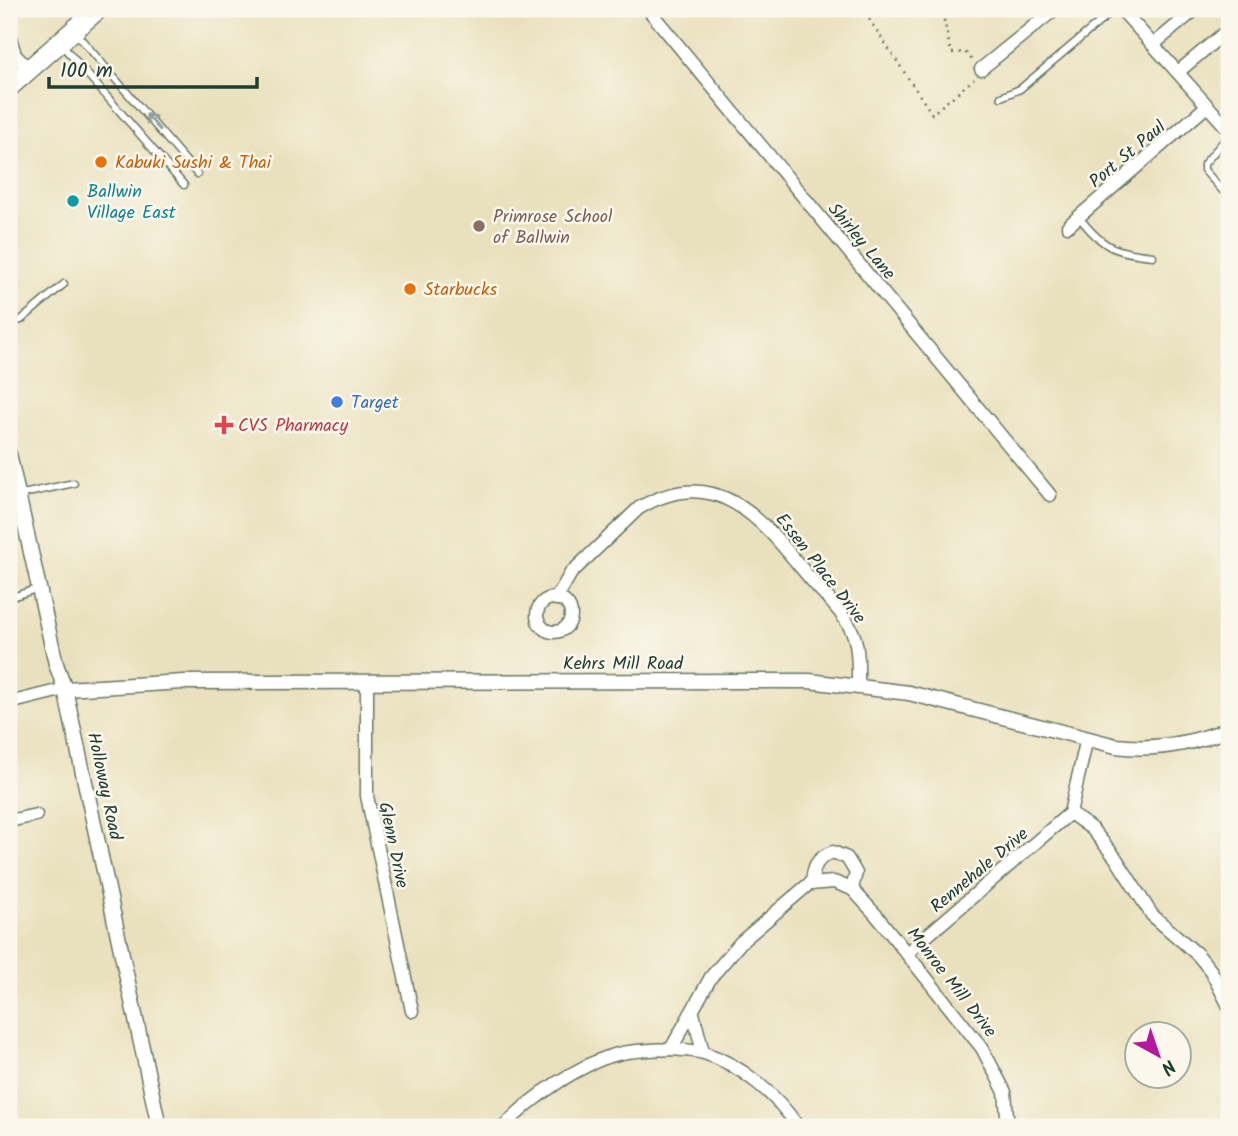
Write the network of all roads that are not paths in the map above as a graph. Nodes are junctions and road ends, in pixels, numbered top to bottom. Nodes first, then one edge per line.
1 (98, 9) edge
2 (648, 9) edge
3 (1055, 9) edge
4 (1115, 9) edge
5 (1121, 9) edge
6 (1196, 9) edge
7 (1229, 29) edge
8 (9, 34) edge
9 (66, 37) junction
10 (1154, 44) junction
11 (11, 50) edge
12 (29, 69) junction
13 (981, 69) road end
14 (1178, 72) junction
15 (9, 87) edge
16 (1001, 97) dead end
17 (1207, 106) junction
18 (1229, 133) edge
19 (197, 174) dead end
20 (184, 185) dead end
21 (1229, 192) edge
22 (1079, 217) junction
23 (1068, 226) dead end
24 (1153, 256) dead end
25 (64, 284) dead end
26 (9, 324) edge
27 (9, 454) edge
28 (74, 483) dead end
29 (14, 490) edge
30 (1050, 495) dead end
31 (39, 588) junction
32 (9, 598) edge
33 (556, 599) dead end
34 (368, 683) junction
35 (858, 685) junction
36 (65, 690) junction
37 (9, 703) edge
38 (1229, 729) edge
39 (1087, 738) junction
40 (1070, 813) junction
41 (36, 815) dead end
42 (9, 821) edge
43 (812, 884) junction
44 (852, 889) junction
45 (908, 952) junction
46 (1229, 1006) edge
47 (412, 1011) dead end
48 (693, 1013) junction
49 (671, 1049) junction
50 (703, 1052) junction
51 (159, 1127) edge
52 (504, 1127) edge
53 (797, 1127) edge
54 (1008, 1127) edge

1 - 9 highway
2 - 30 street, Shirley Lane
3 - 13 street
4 - 16 lane
5 - 10 street
6 - 10 street
7 - 14 street
8 - 11 street
9 - 12 highway
19 -> 9 lane
9 - 20 lane
10 - 14 street
11 - 12 street
12 - 15 highway
14 - 17 street
17 - 18 street
17 - 22 street, Port St Paul
18 - 21 lane
22 - 23 street, Port St Paul
22 - 24 lane
25 - 26 lane
27 - 29 street, Holloway Road
28 - 29 lane
29 - 31 street, Holloway Road
31 - 32 lane
31 - 36 street, Holloway Road
33 - 35 street, Essen Place Drive
34 - 35 street, Kehrs Mill Road
34 - 36 street, Kehrs Mill Road
34 - 47 street, Glenn Drive
35 - 39 street, Kehrs Mill Road
36 - 37 street, Kehrs Mill Road
36 - 51 street, Holloway Road
38 - 39 street, Kehrs Mill Road
39 - 40 street
40 - 45 street, Rennehale Drive
40 - 46 street
41 - 42 street
43 - 44 street, Monroe Mill Drive
43 - 44 street
43 - 48 street
44 - 45 street, Monroe Mill Drive
45 - 54 street, Monroe Mill Drive
48 - 49 street
48 - 50 street
49 - 50 street
49 - 52 street
50 - 53 street

